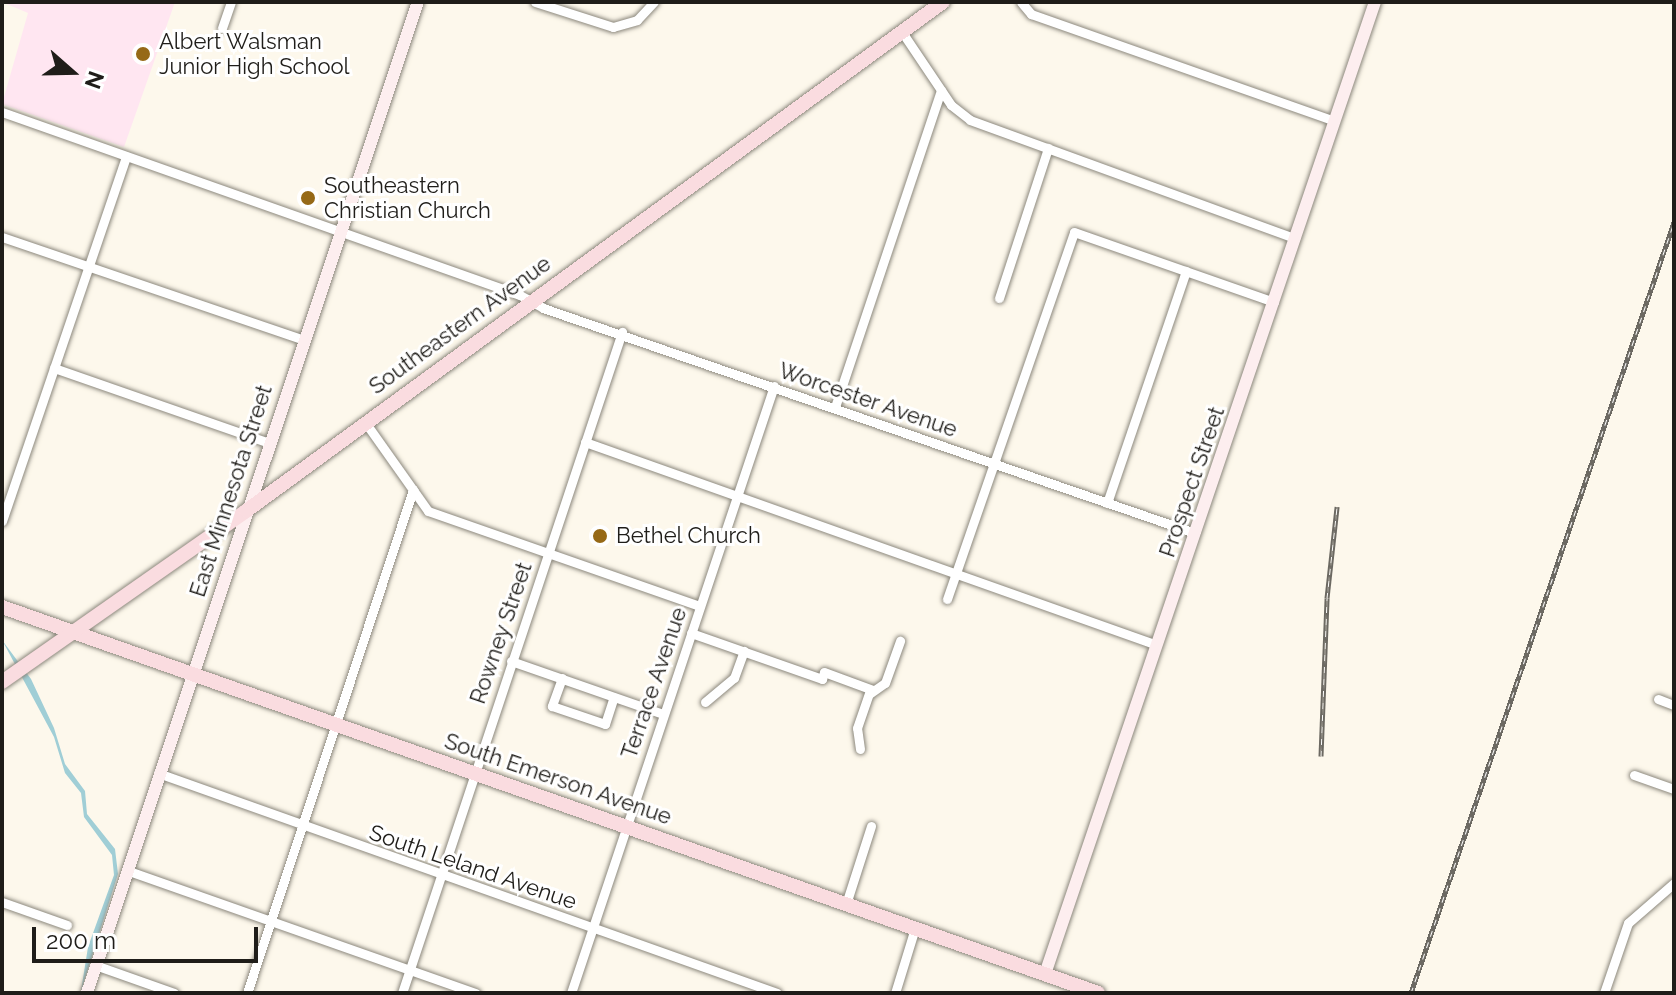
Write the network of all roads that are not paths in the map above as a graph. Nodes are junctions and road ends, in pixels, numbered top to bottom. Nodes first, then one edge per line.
1 (231, 2) edge
2 (418, 2) edge
3 (535, 2) edge
4 (654, 2) edge
5 (943, 2) edge
6 (1021, 2) edge
7 (1375, 2) edge
8 (222, 28) dead end
9 (902, 32) junction
10 (941, 90) junction
11 (2, 112) edge
12 (1334, 121) junction
13 (1048, 148) junction
14 (126, 156) junction
15 (339, 231) junction
16 (2, 237) edge
17 (1295, 238) junction
18 (89, 265) junction
19 (1186, 271) junction
20 (999, 298) dead end
21 (530, 301) junction
22 (1274, 302) junction
23 (622, 332) junction
24 (302, 339) junction
25 (54, 368) junction
26 (774, 386) junction
27 (835, 407) junction
28 (364, 421) junction
29 (267, 442) junction
30 (585, 442) junction
31 (995, 463) junction
32 (413, 490) junction
33 (737, 496) junction
34 (1107, 503) junction
35 (246, 511) junction
36 (2, 518) edge
37 (1195, 533) junction
38 (547, 553) junction
39 (956, 573) junction
40 (947, 599) dead end
41 (699, 606) junction
42 (2, 607) edge
43 (72, 631) junction
44 (691, 633) junction
45 (900, 641) dead end
46 (1157, 645) junction
47 (744, 651) junction
48 (511, 661) junction
49 (192, 673) junction
50 (562, 678) junction
51 (2, 682) edge
52 (873, 690) junction
53 (614, 697) junction
54 (1658, 699) dead end
55 (712, 702) dead end
56 (1674, 705) edge
57 (663, 714) junction
58 (335, 724) junction
59 (860, 749) dead end
60 (158, 773) junction
61 (473, 773) junction
62 (1634, 775) dead end
63 (1674, 789) edge
64 (302, 825) junction
65 (624, 826) junction
66 (871, 826) dead end
67 (126, 870) junction
68 (440, 874) junction
69 (1674, 883) edge
70 (2, 902) edge
71 (846, 904) junction
72 (271, 921) junction
73 (67, 925) dead end
74 (592, 928) junction
75 (915, 928) junction
76 (95, 965) junction
77 (410, 970) junction
78 (1045, 974) junction
79 (87, 993) edge
80 (174, 993) edge
81 (247, 993) edge
82 (402, 993) edge
83 (476, 993) edge
84 (571, 993) edge
85 (777, 993) edge
86 (895, 993) edge
87 (1098, 993) edge
88 (1604, 993) edge

1 - 8 street
2 - 15 street, East Minnesota Street
3 - 4 street
5 - 9 main road, Southeastern Avenue
6 - 12 street
7 - 12 street, Prospect Street
9 - 10 street
9 - 21 main road, Southeastern Avenue
10 - 13 street
10 - 27 street
11 - 14 street, Worcester Avenue
12 - 17 street, Prospect Street
13 - 17 street
13 - 20 street
14 - 15 street, Worcester Avenue
14 - 18 street
15 - 21 street, Worcester Avenue
15 - 24 street, East Minnesota Street
16 - 18 street
17 - 22 street, Prospect Street
18 - 24 street
18 - 25 street
19 - 22 street
19 - 31 street
19 - 34 street
21 - 23 street, Worcester Avenue
21 - 28 main road, Southeastern Avenue
22 - 37 street, Prospect Street
23 - 26 street, Worcester Avenue
23 - 30 street, Rowney Street
24 - 29 street, East Minnesota Street
25 - 29 street
25 - 36 street
26 - 27 street, Worcester Avenue
26 - 33 street, Terrace Avenue
27 - 31 street, Worcester Avenue
28 - 32 street
28 - 35 main road, Southeastern Avenue
29 - 35 street, East Minnesota Street
30 - 33 street
30 - 38 street, Rowney Street
31 - 34 street, Worcester Avenue
31 - 39 street
32 - 38 street
32 - 58 street
33 - 39 street
33 - 41 street, Terrace Avenue
34 - 37 street, Worcester Avenue
35 - 43 main road, Southeastern Avenue
35 - 49 street, East Minnesota Street
37 - 46 street, Prospect Street
38 - 41 street
38 - 48 street, Rowney Street
39 - 40 street
39 - 46 street
41 - 44 street, Terrace Avenue
42 - 43 main road, South Emerson Avenue
43 - 49 main road, South Emerson Avenue
43 - 51 main road, Southeastern Avenue
44 - 47 street
44 - 57 street, Terrace Avenue
45 - 52 street
46 - 78 street, Prospect Street
47 - 52 street
47 - 55 street
48 - 50 street
48 - 61 street, Rowney Street
49 - 58 main road, South Emerson Avenue
49 - 60 street, East Minnesota Street
50 - 53 street
50 - 53 street
52 - 59 street
53 - 57 street
54 - 56 street
57 - 65 street, Terrace Avenue
58 - 61 main road, South Emerson Avenue
58 - 64 street
60 - 64 street, South Leland Avenue
60 - 67 street, East Minnesota Street
61 - 65 main road, South Emerson Avenue
61 - 68 street, Rowney Street
62 - 63 street
64 - 68 street, South Leland Avenue
64 - 72 street
65 - 71 main road, South Emerson Avenue
65 - 74 street, Terrace Avenue
66 - 71 street
67 - 72 street
67 - 76 street, East Minnesota Street
68 - 74 street, South Leland Avenue
68 - 77 street, Rowney Street
69 - 88 street
70 - 73 street
71 - 75 main road, South Emerson Avenue
72 - 77 street
72 - 81 street
74 - 84 street, Terrace Avenue
74 - 85 street, South Leland Avenue
75 - 78 main road, South Emerson Avenue
75 - 86 street
76 - 79 street, East Minnesota Street
76 - 80 street
77 - 82 street, Rowney Street
77 - 83 street
78 - 87 main road, South Emerson Avenue

